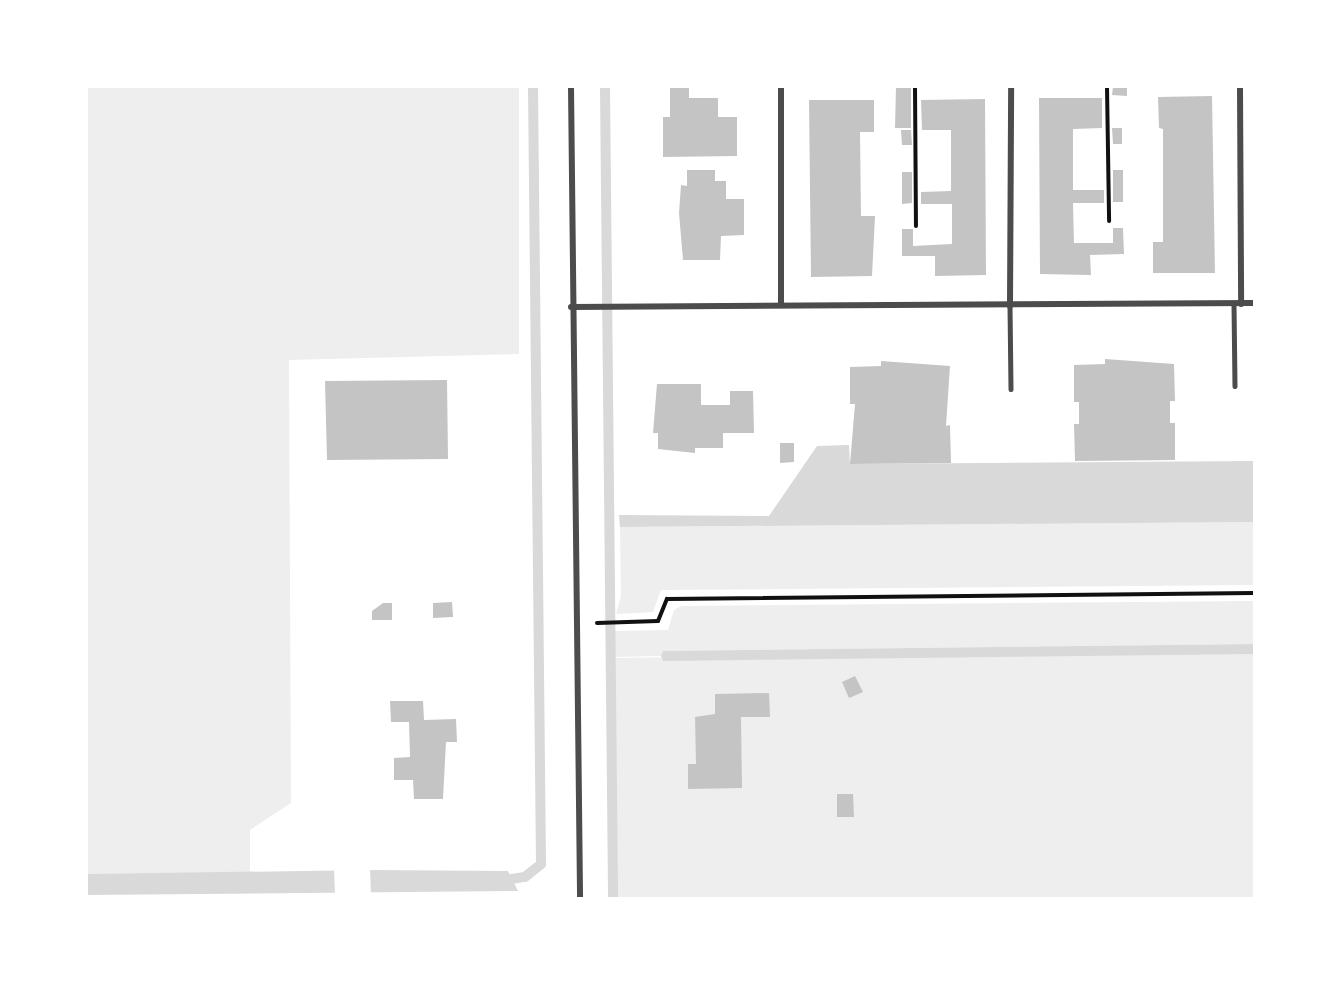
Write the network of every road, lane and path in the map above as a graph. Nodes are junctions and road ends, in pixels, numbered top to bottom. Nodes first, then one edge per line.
1 (571, 87) edge
2 (780, 87) edge
3 (915, 87) edge
4 (1011, 87) edge
5 (1107, 87) edge
6 (1240, 87) edge
7 (1109, 221) dead end
8 (916, 226) dead end
9 (781, 303) junction
10 (1254, 303) edge
11 (1238, 304) junction
12 (1010, 306) junction
13 (571, 307) junction
14 (1235, 386) dead end
15 (1011, 389) dead end
16 (1254, 593) edge
17 (612, 622) dead end
18 (580, 898) edge

1 - 13 street
2 - 9 street
3 - 8 path
4 - 12 street
5 - 7 path
6 - 11 street
9 - 12 street
9 - 13 street
10 - 11 street
11 - 12 street
11 - 14 lane
12 - 15 lane
13 - 18 street
16 - 17 path

